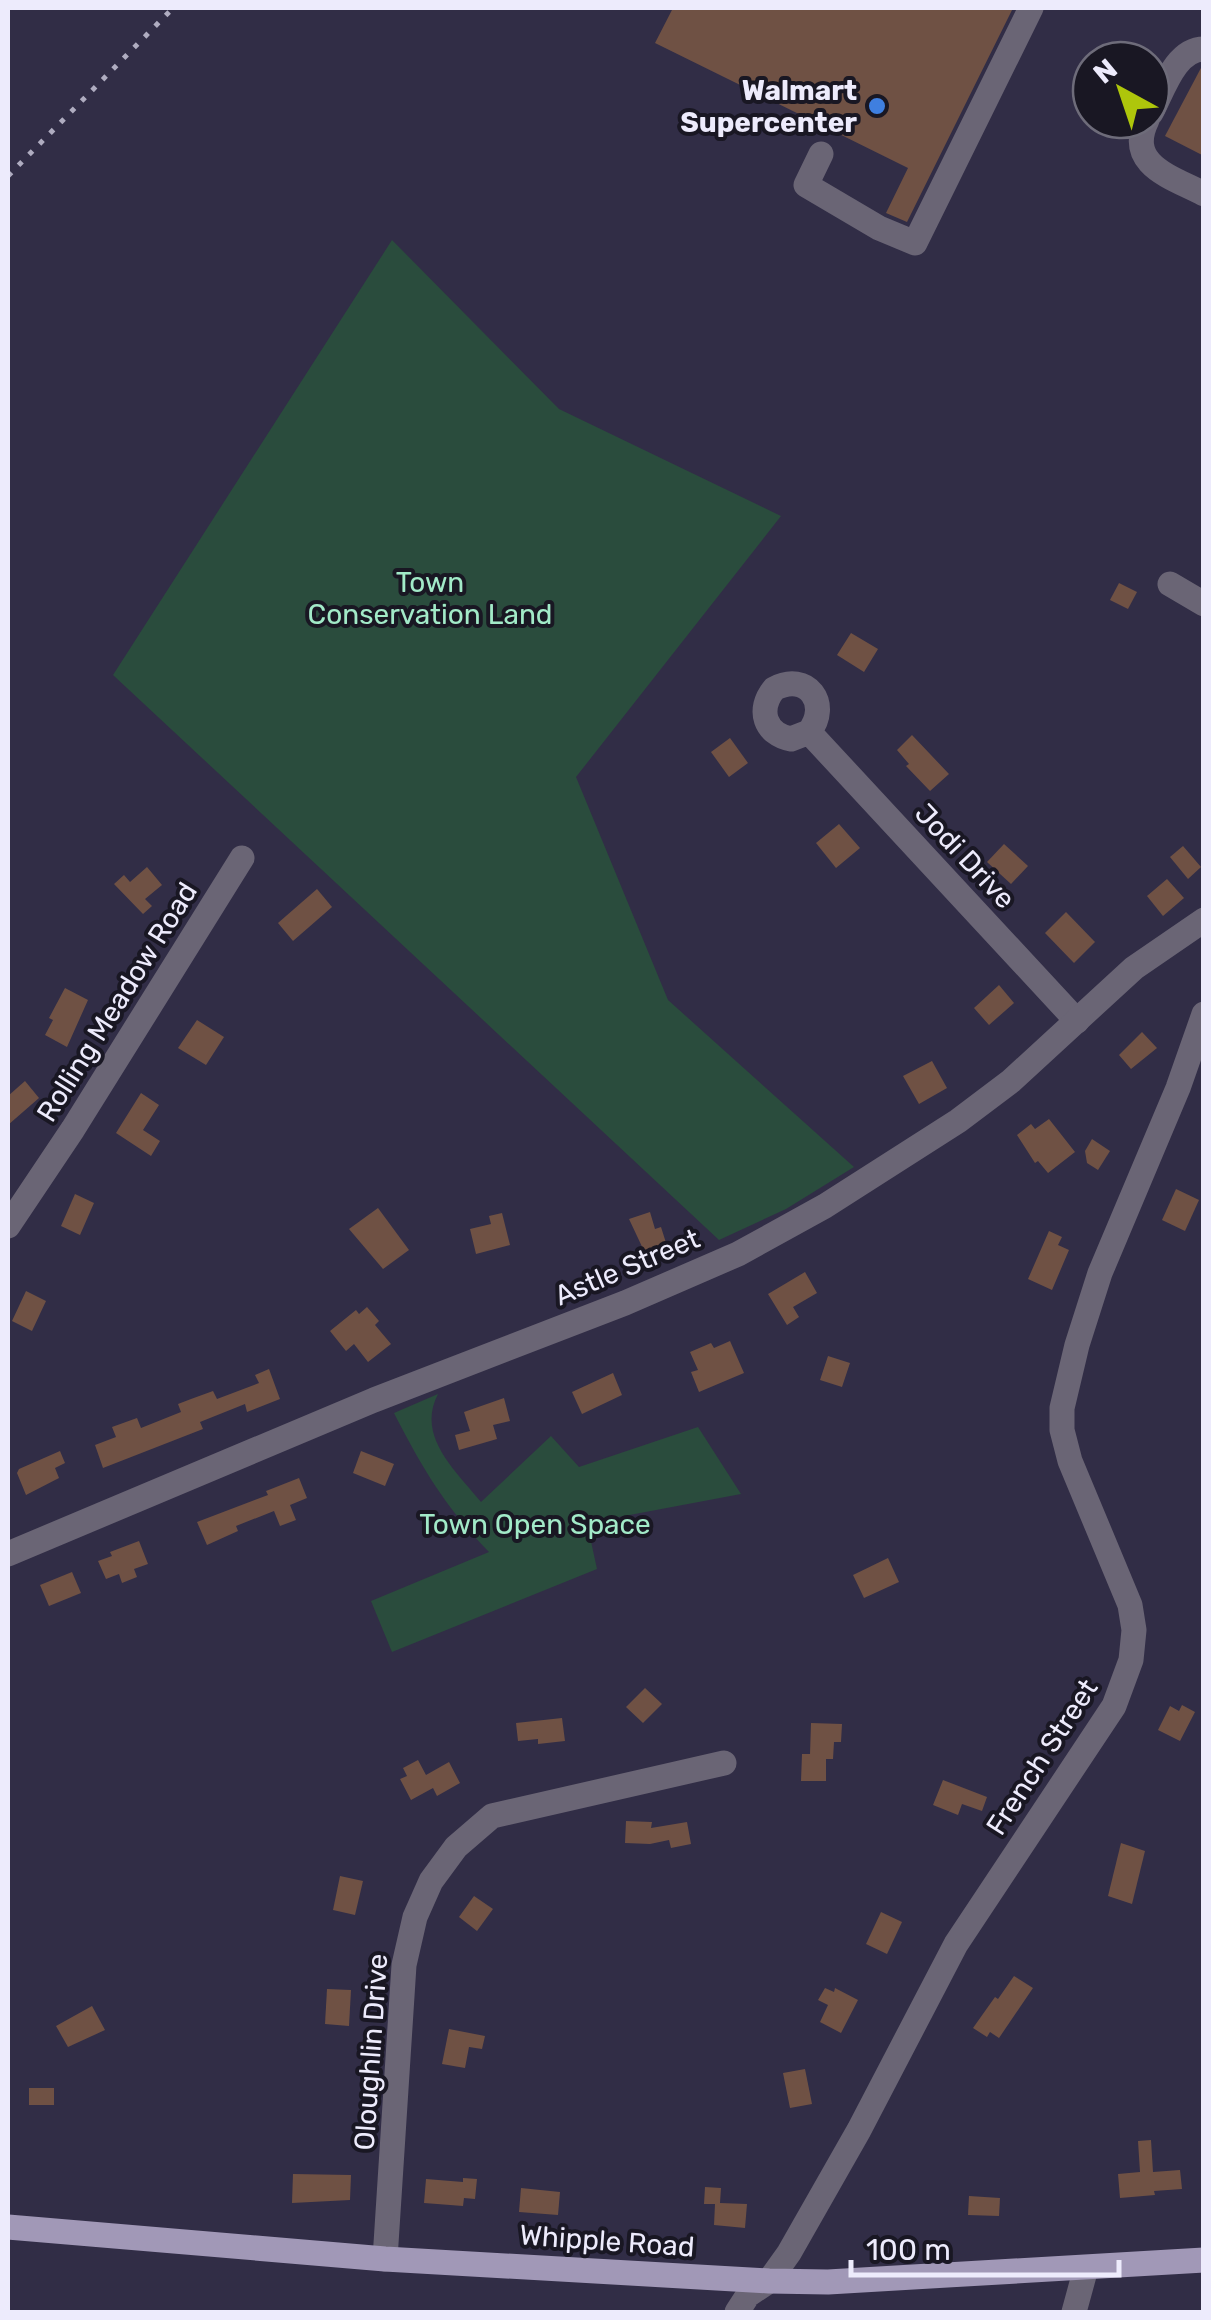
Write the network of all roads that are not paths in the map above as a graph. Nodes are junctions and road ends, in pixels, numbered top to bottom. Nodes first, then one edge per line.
1 (1032, 8) edge
2 (1204, 49) edge
3 (1171, 76) edge
4 (1141, 140) edge
5 (821, 154) dead end
6 (1204, 194) edge
7 (1170, 584) dead end
8 (1204, 604) edge
9 (809, 732) dead end
10 (242, 858) dead end
11 (1204, 920) edge
12 (1204, 1014) edge
13 (1078, 1021) junction
14 (8, 1226) edge
15 (8, 1551) edge
16 (724, 1763) dead end
17 (8, 2227) edge
18 (385, 2259) junction
19 (1204, 2260) edge
20 (1086, 2268) junction
21 (769, 2281) junction
22 (737, 2312) edge
23 (1074, 2312) edge

1 - 5 street
2 - 3 street
4 - 6 street
7 - 8 street
9 - 13 street, Jodi Drive
10 - 14 street, Rolling Meadow Road
11 - 13 street, Astle Street
12 - 21 street, French Street
13 - 15 street, Astle Street
16 - 18 street, Oloughlin Drive
17 - 18 main road, Whipple Road
18 - 21 main road, Whipple Road
19 - 20 main road, Whipple Road
20 - 21 main road, Whipple Road
20 - 23 street
21 - 22 street, French Street

